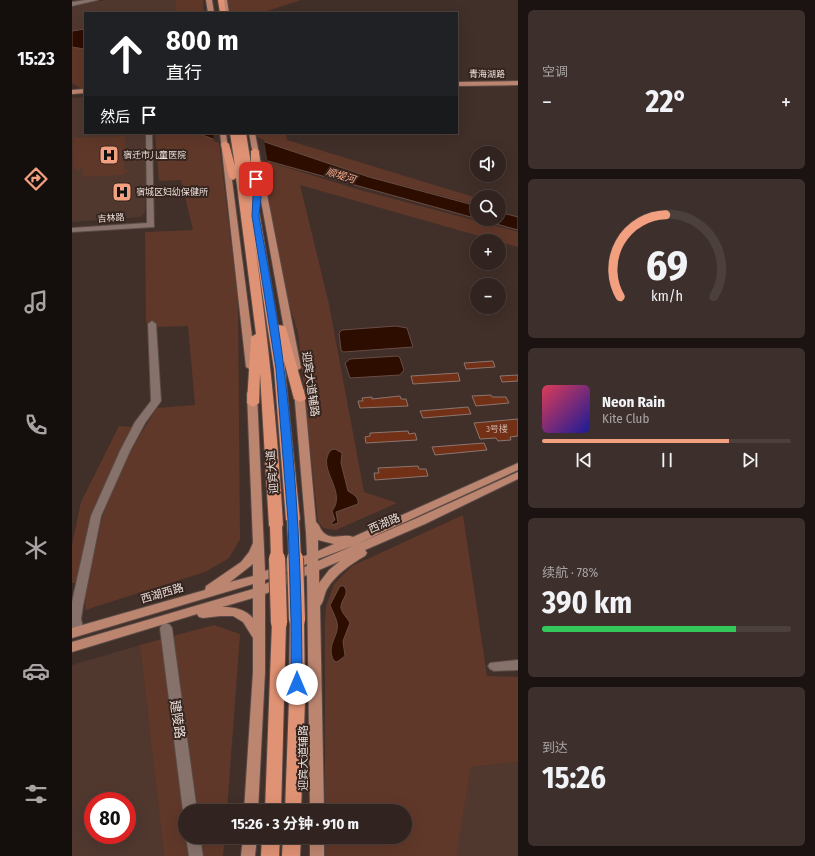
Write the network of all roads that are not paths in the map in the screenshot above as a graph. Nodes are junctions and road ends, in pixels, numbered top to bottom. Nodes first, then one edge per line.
1 (86, 0) edge
2 (95, 0) edge
3 (224, 0) edge
4 (214, 1) edge
5 (72, 3) edge
6 (211, 12) edge
7 (216, 12) edge
8 (222, 12) edge
9 (226, 12) edge
10 (458, 82) edge
11 (518, 82) edge
12 (84, 91) edge
13 (72, 92) edge
14 (84, 94) edge
15 (72, 96) edge
16 (149, 134) edge
17 (224, 134) edge
18 (235, 134) edge
19 (242, 134) edge
20 (252, 134) edge
21 (225, 145) junction
22 (250, 155) junction
23 (151, 222) junction
24 (72, 226) edge
25 (72, 230) edge
26 (251, 257) junction
27 (264, 269) junction
28 (152, 324) dead end
29 (300, 399) junction
30 (253, 403) junction
31 (518, 466) edge
32 (518, 475) edge
33 (310, 504) junction
34 (419, 510) junction
35 (259, 519) junction
36 (421, 521) junction
37 (313, 562) junction
38 (259, 578) junction
39 (258, 592) junction
40 (119, 619) junction
41 (315, 622) junction
42 (166, 625) junction
43 (75, 632) edge
44 (258, 639) junction
45 (86, 643) junction
46 (72, 647) edge
47 (518, 664) edge
48 (494, 666) dead end
49 (189, 804) edge
50 (252, 804) edge
51 (273, 804) edge
52 (293, 804) edge
53 (317, 804) edge
54 (194, 844) edge
55 (249, 844) edge
56 (271, 844) edge
57 (292, 844) edge
58 (317, 844) edge
59 (196, 856) edge
60 (248, 856) edge
61 (270, 856) edge
62 (292, 856) edge
63 (317, 856) edge

1 - 5 street
2 - 5 street
3 - 9 main road
4 - 6 main road
4 - 7 highway
4 - 8 highway
10 - 11 main road, 青海湖路
12 - 13 main road
14 - 15 main road
16 - 23 street
17 - 21 main road
18 - 22 highway, 迎宾大道
19 - 22 highway, 迎宾大道
20 - 22 main road, 迎宾大道辅路
21 - 26 highway
21 - 30 main road
22 - 26 highway, 迎宾大道
22 - 27 highway, 迎宾大道
22 - 29 main road, 迎宾大道辅路
23 - 24 street, 吉林路
23 - 25 street, 吉林路
26 - 30 highway
26 - 51 highway, 迎宾大道, bridge
27 - 29 highway
27 - 52 highway, 迎宾大道, bridge
28 - 43 street
29 - 33 main road, 迎宾大道辅路
30 - 35 main road
31 - 34 main road, 西湖路
32 - 36 main road, 西湖路
33 - 34 main road
33 - 37 main road, 迎宾大道辅路
34 - 37 main road, 西湖路
35 - 38 main road
35 - 40 main road
36 - 37 main road, 西湖路
36 - 41 main road
37 - 38 main road, 西湖路
37 - 39 main road, 西湖路
37 - 41 main road, 迎宾大道辅路
38 - 39 main road
38 - 40 main road, 西湖西路
39 - 44 main road
39 - 45 main road
40 - 43 main road, 西湖西路
41 - 53 main road, 迎宾大道辅路
42 - 44 main road
42 - 45 main road
42 - 49 street, 建陵路
44 - 50 main road
45 - 46 main road
47 - 48 street
54 - 59 street
55 - 60 main road
56 - 61 highway
57 - 62 highway
58 - 63 main road

